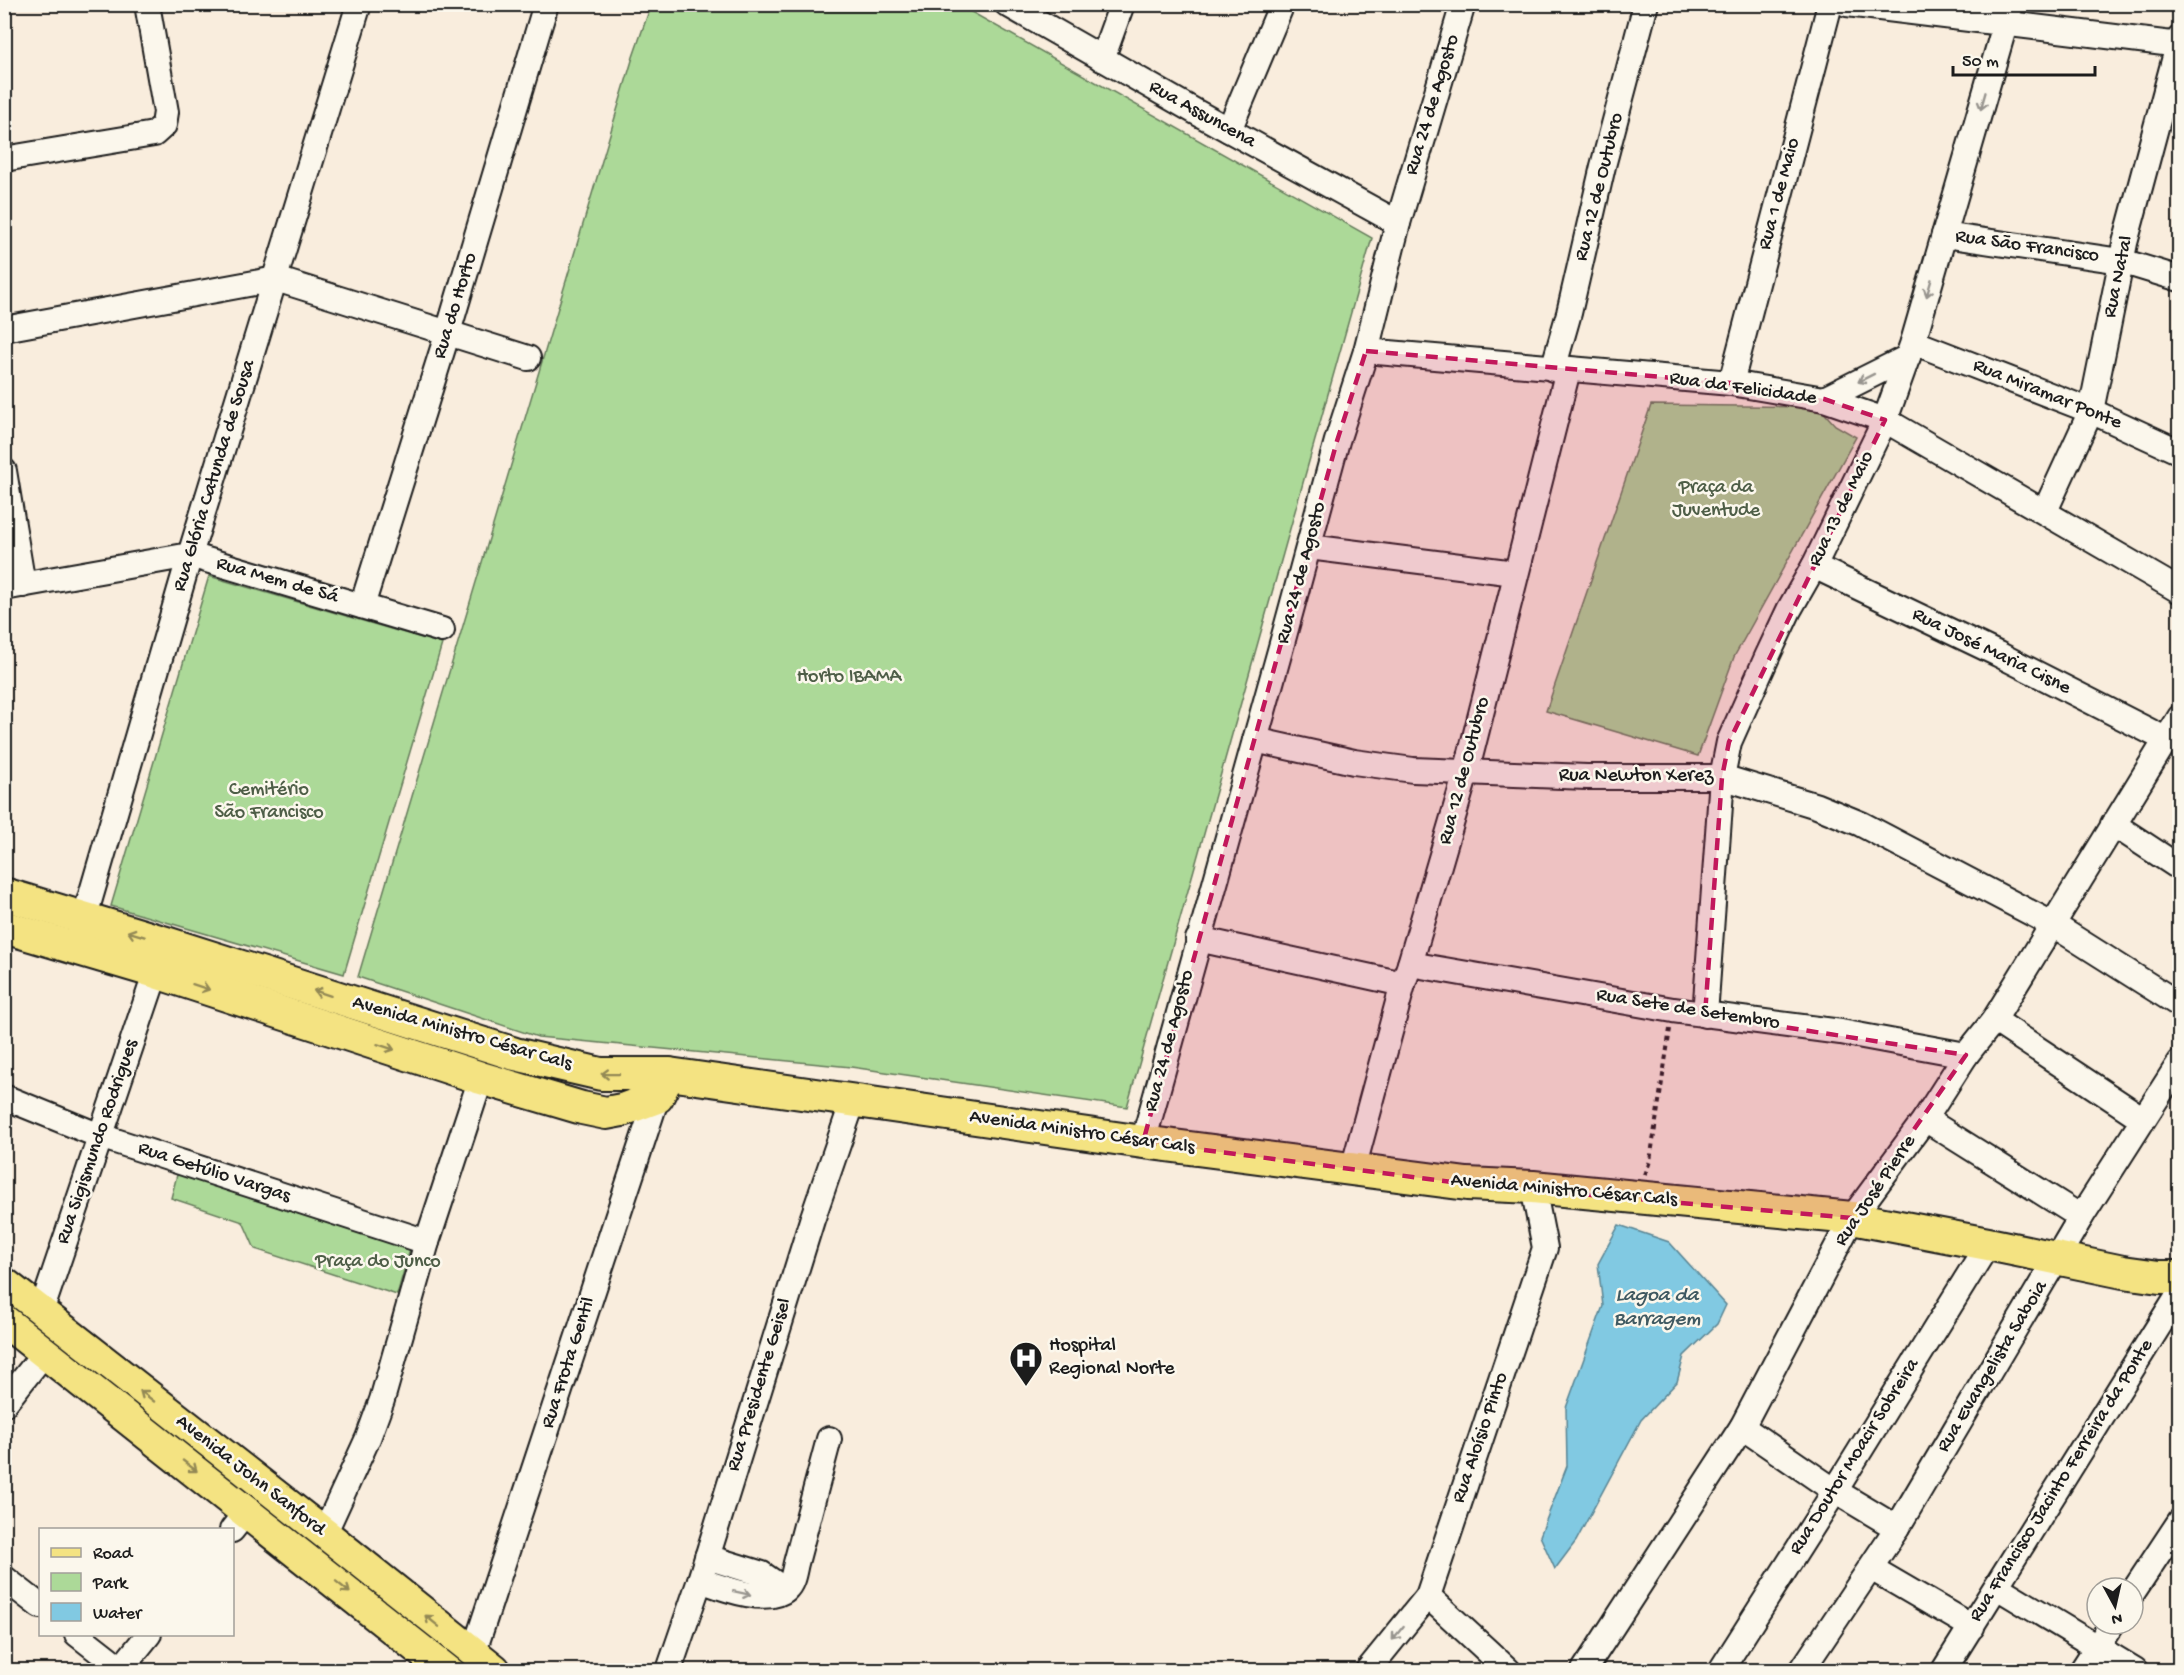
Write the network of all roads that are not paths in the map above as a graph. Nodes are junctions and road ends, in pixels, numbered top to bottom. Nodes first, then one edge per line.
1 (147, 4) edge
2 (343, 4) edge
3 (359, 4) edge
4 (546, 4) edge
5 (1007, 4) edge
6 (1122, 4) edge
7 (1282, 4) edge
8 (1463, 4) edge
9 (1646, 4) edge
10 (1830, 4) edge
11 (1847, 4) edge
12 (2007, 15) edge
13 (350, 35) junction
14 (2179, 43) edge
15 (1102, 59) junction
16 (1229, 130) junction
17 (4, 159) edge
18 (1398, 223) junction
19 (1944, 235) junction
20 (2121, 261) junction
21 (276, 279) junction
22 (2180, 279) edge
23 (4, 329) edge
24 (448, 332) junction
25 (1911, 349) junction
26 (1366, 351) junction
27 (528, 358) dead end
28 (1560, 369) junction
29 (1731, 383) junction
30 (1824, 399) junction
31 (2091, 411) junction
32 (1885, 420) junction
33 (2180, 452) edge
34 (4, 471) edge
35 (2045, 511) junction
36 (1309, 547) junction
37 (190, 555) junction
38 (1814, 566) junction
39 (1515, 573) junction
40 (14, 587) edge
41 (2180, 591) edge
42 (362, 606) junction
43 (442, 630) dead end
44 (2176, 724) edge
45 (1255, 740) junction
46 (1466, 773) junction
47 (1722, 777) junction
48 (2113, 824) junction
49 (2180, 868) edge
50 (4, 894) edge
51 (84, 918) junction
52 (2052, 924) junction
53 (4, 927) edge
54 (1198, 939) junction
55 (75, 948) junction
56 (161, 957) junction
57 (1406, 974) junction
58 (2180, 1005) edge
59 (1705, 1015) junction
60 (1994, 1020) junction
61 (1966, 1055) junction
62 (2180, 1062) edge
63 (481, 1078) junction
64 (663, 1086) junction
65 (4, 1097) edge
66 (853, 1101) junction
67 (1925, 1119) junction
68 (2143, 1119) junction
69 (100, 1136) junction
70 (1143, 1142) junction
71 (1353, 1169) junction
72 (1533, 1187) junction
73 (2081, 1217) junction
74 (1852, 1218) junction
75 (427, 1242) junction
76 (1988, 1244) junction
77 (2058, 1258) junction
78 (2180, 1277) edge
79 (4, 1284) edge
80 (2180, 1292) edge
81 (41, 1312) junction
82 (4, 1320) edge
83 (45, 1352) junction
84 (4, 1404) edge
85 (1742, 1427) junction
86 (829, 1439) dead end
87 (1835, 1491) junction
88 (239, 1520) edge
89 (2180, 1521) edge
90 (1897, 1528) junction
91 (324, 1534) junction
92 (707, 1557) junction
93 (1872, 1568) junction
94 (2144, 1576) edge
95 (4, 1578) edge
96 (700, 1580) junction
97 (1997, 1587) junction
98 (785, 1590) junction
99 (1428, 1596) junction
100 (39, 1605) edge
101 (1972, 1627) junction
102 (78, 1636) edge
103 (148, 1636) edge
104 (2104, 1636) edge
105 (2096, 1647) junction
106 (484, 1662) edge
107 (122, 1670) edge
108 (447, 1671) edge
109 (669, 1671) edge
110 (1368, 1671) edge
111 (1508, 1671) edge
112 (1584, 1671) edge
113 (1721, 1671) edge
114 (1802, 1671) edge
115 (1944, 1671) edge
116 (2082, 1671) edge
117 (2135, 1671) edge

1 - 17 street
2 - 13 street
3 - 13 street, Rua Glória Catunda de Sousa
4 - 24 street, Rua do Horto
5 - 15 street, Rua Assuncena
6 - 15 street
7 - 16 street
8 - 18 street, Rua 24 de Agosto
9 - 28 street, Rua 12 de Outubro
10 - 29 street, Rua 1 de Maio
11 - 12 street
12 - 14 street
12 -> 19 street, Rua 13 de Maio
13 - 21 street, Rua Glória Catunda de Sousa
14 - 20 street, Rua Natal
15 - 16 street, Rua Assuncena
16 - 18 street, Rua Assuncena
18 - 26 street, Rua 24 de Agosto
19 - 20 street, Rua São Francisco
19 -> 25 street, Rua 13 de Maio
20 - 22 street, Rua São Francisco
20 - 31 street, Rua Natal
21 - 23 street
21 - 24 street
21 - 37 street, Rua Glória Catunda de Sousa
24 - 27 street
24 - 42 street, Rua do Horto
25 -> 30 street
25 - 31 street, Rua Miramar Ponte
25 - 32 street, Rua 13 de Maio
26 - 28 street, Rua da Felicidade
26 - 36 street, Rua 24 de Agosto
28 - 29 street, Rua da Felicidade
28 - 39 street, Rua 12 de Outubro
29 - 30 street, Rua da Felicidade
30 - 32 street, Rua da Felicidade
31 - 33 street, Rua Miramar Ponte
31 - 35 street, Rua Natal
32 - 35 street, Rua da Felicidade
32 - 38 street, Rua 13 de Maio
34 - 40 street
35 - 41 street, Rua da Felicidade
36 - 39 street
36 - 45 street, Rua 24 de Agosto
37 - 40 street, Rua Mem de Sá
37 - 42 street, Rua Mem de Sá
37 - 51 street, Rua Glória Catunda de Sousa
38 - 44 street, Rua José Maria Cisne
38 - 47 street, Rua 13 de Maio
39 - 46 street, Rua 12 de Outubro
42 - 43 street, Rua Mem de Sá
44 - 48 street, Rua José Pierre
45 - 46 street, Rua Newton Xerez
45 - 54 street, Rua 24 de Agosto
46 - 47 street, Rua Newton Xerez
46 - 57 street, Rua 12 de Outubro
47 - 52 street, Rua Newton Xerez
47 - 59 street, Rua 13 de Maio
48 - 49 street
48 - 52 street, Rua José Pierre
50 - 51 main road, Avenida Ministro César Cals
51 - 55 street, Rua Glória Catunda de Sousa
56 -> 51 main road, Avenida Ministro César Cals
52 - 58 street, Rua Newton Xerez
52 - 60 street, Rua José Pierre
53 - 55 main road, Avenida Ministro César Cals
54 - 57 street, Rua Sete de Setembro
54 - 70 street, Rua 24 de Agosto
55 - 56 main road, Avenida Ministro César Cals
56 -> 63 main road, Avenida Ministro César Cals
64 -> 56 main road, Avenida Ministro César Cals
56 - 69 street, Rua Sigismundo Rodrigues
57 - 59 street, Rua Sete de Setembro
57 - 71 street, Rua 12 de Outubro
59 - 61 street, Rua Sete de Setembro
60 - 61 street, Rua José Pierre
60 - 68 street
61 - 67 street, Rua José Pierre
62 - 68 street, Rua Evangelista Saboia
63 - 64 main road, Avenida Ministro César Cals
63 - 75 street
64 - 66 main road, Avenida Ministro César Cals
64 - 106 street, Rua Frota Gentil
65 - 69 street, Rua Getúlio Vargas
66 - 70 main road, Avenida Ministro César Cals
66 - 92 street, Rua Presidente Geisel
67 - 73 street
67 - 74 street, Rua José Pierre
68 - 73 street, Rua Evangelista Saboia
69 - 75 street, Rua Getúlio Vargas
69 - 81 street, Rua Sigismundo Rodrigues
70 - 71 main road, Avenida Ministro César Cals
71 - 72 main road, Avenida Ministro César Cals
72 - 74 main road, Avenida Ministro César Cals
72 - 99 street, Rua Aloísio Pinto
73 - 77 street, Rua Evangelista Saboia
74 - 76 main road, Avenida Ministro César Cals
74 - 85 street, Rua José Pierre
75 - 91 street
76 - 77 main road, Avenida Ministro César Cals
76 - 87 street, Rua Doutor Moacir Sobreira
77 - 78 main road, Avenida Ministro César Cals
77 - 90 street, Rua Evangelista Saboia
79 - 81 main road, Avenida John Sanford
80 - 97 street, Rua Francisco Jacinto Ferreira da Ponte
91 -> 81 main road, Avenida John Sanford
82 - 83 main road, Avenida John Sanford
83 - 84 street
83 -> 88 main road, Avenida John Sanford
85 - 87 street
85 - 112 street, Rua José Pierre
86 - 98 street
87 - 90 street
87 - 113 street, Rua Doutor Moacir Sobreira
88 -> 108 main road, Avenida John Sanford
89 - 94 street
90 - 93 street, Rua Evangelista Saboia
106 -> 91 main road, Avenida John Sanford
92 - 96 street, Rua Presidente Geisel
92 - 98 street
93 - 101 street
93 - 114 street, Rua Evangelista Saboia
95 - 100 street
96 -> 98 street
96 - 109 street, Rua Presidente Geisel
97 - 101 street, Rua Francisco Jacinto Ferreira da Ponte
97 - 105 street
99 -> 110 street, Rua Aloísio Pinto
99 - 111 street
101 - 115 street, Rua Francisco Jacinto Ferreira da Ponte
102 - 107 street
103 - 107 street
104 - 105 street
105 - 116 street
105 - 117 street

